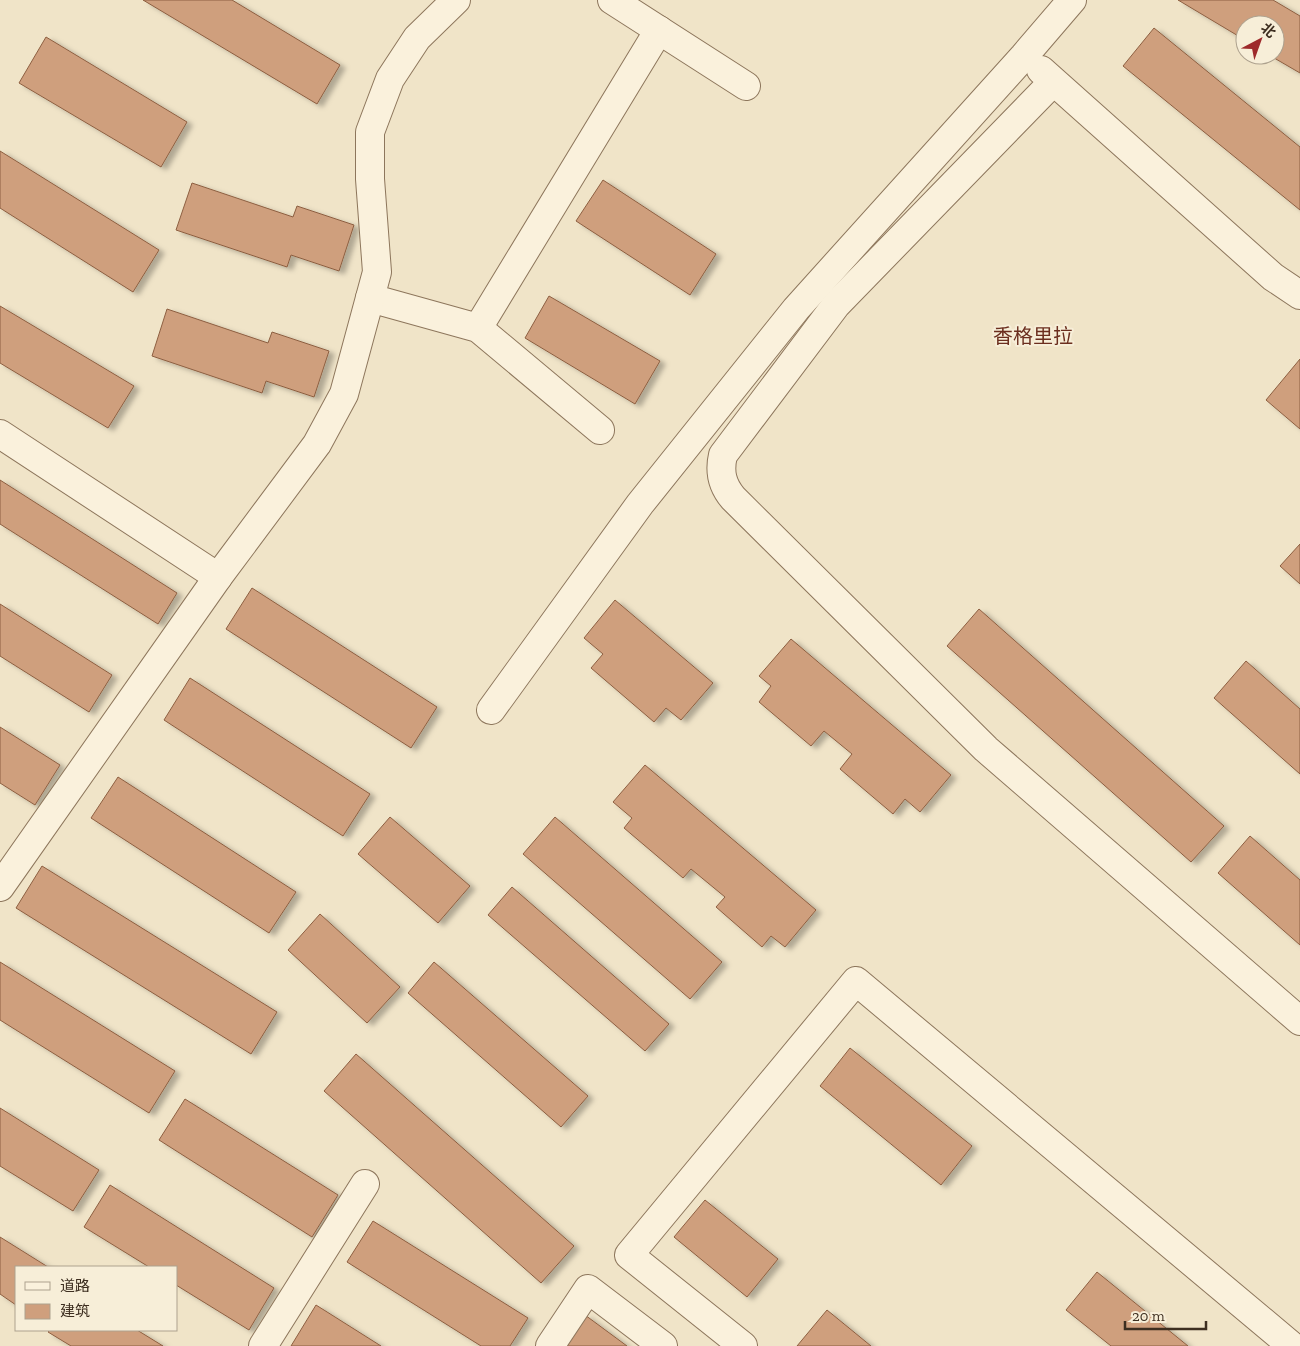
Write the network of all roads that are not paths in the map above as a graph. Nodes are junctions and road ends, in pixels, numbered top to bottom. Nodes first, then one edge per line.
1 (456, 0) edge
2 (612, 0) edge
3 (1072, 0) edge
4 (659, 30) junction
5 (1024, 56) junction
6 (1053, 82) junction
7 (746, 86) dead end
8 (1300, 295) edge
9 (370, 298) junction
10 (478, 328) junction
11 (600, 430) dead end
12 (0, 434) edge
13 (218, 577) junction
14 (490, 710) dead end
15 (0, 887) edge
16 (1300, 1021) edge
17 (365, 1184) dead end
18 (263, 1346) edge
19 (550, 1346) edge
20 (663, 1346) edge
21 (742, 1346) edge
22 (1292, 1346) edge

1 - 9 street
2 - 4 street
3 - 5 street
4 - 7 street
4 - 10 street
5 - 6 street
5 - 14 street
6 - 8 street
6 - 16 street
9 - 10 street
9 - 13 street
10 - 11 street
12 - 13 street
13 - 15 street
17 - 18 street
19 - 20 street
21 - 22 street

